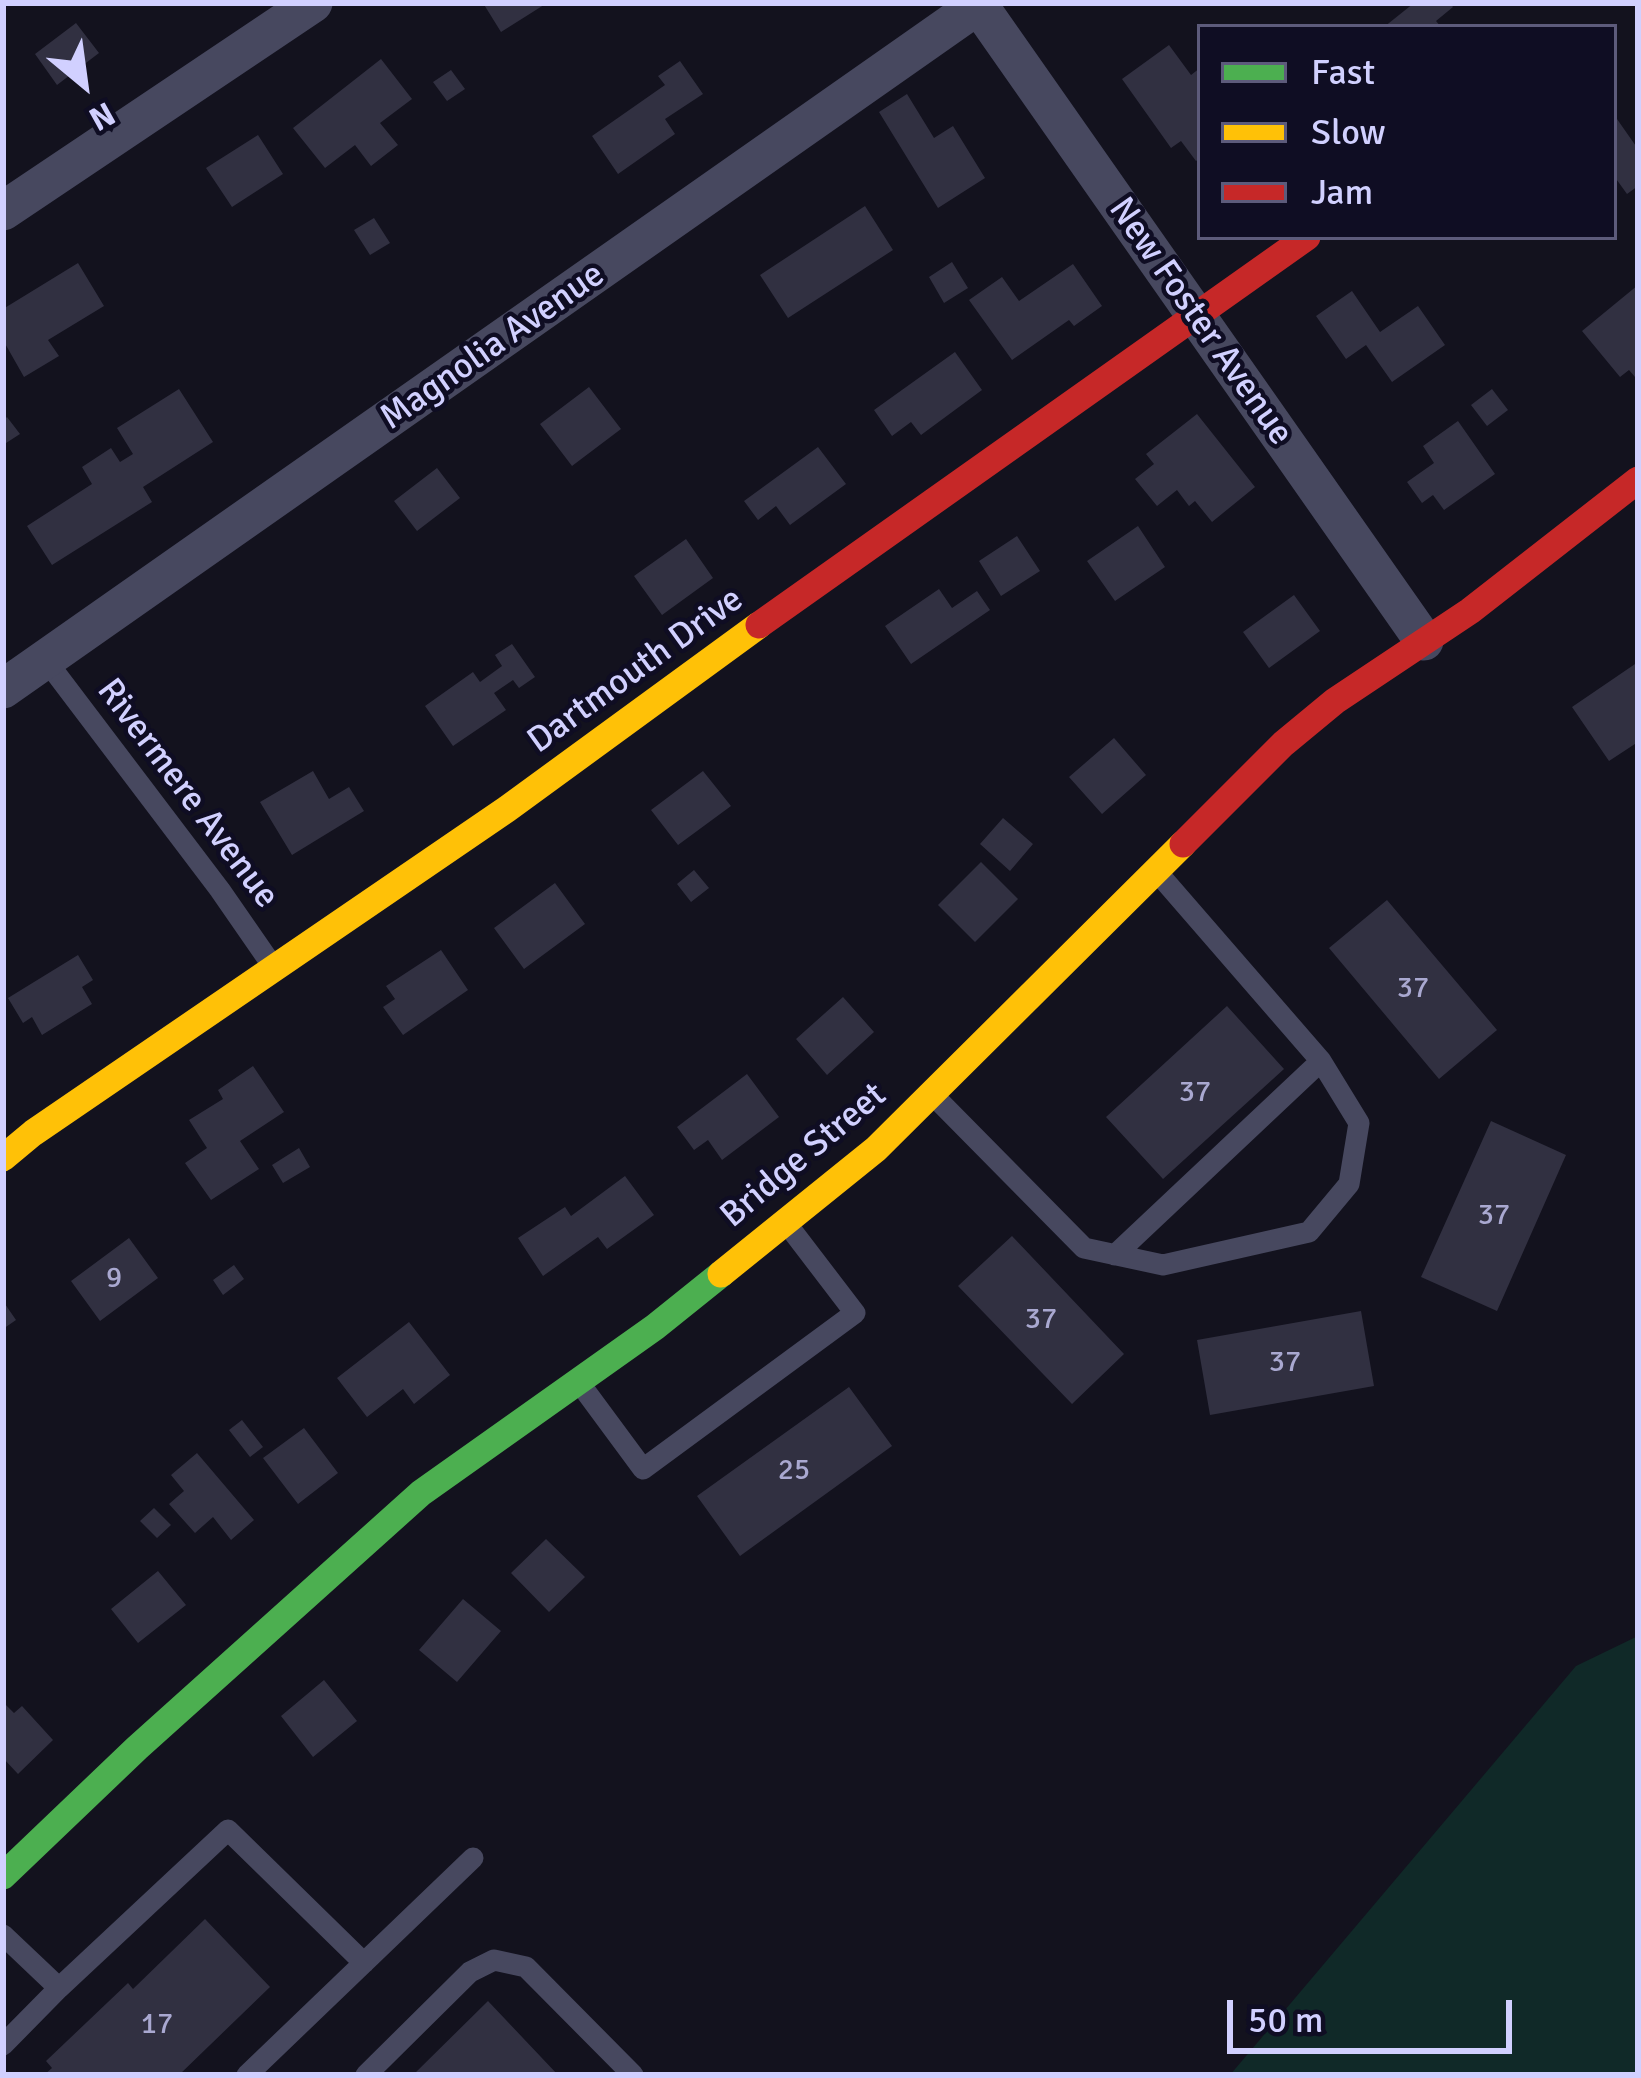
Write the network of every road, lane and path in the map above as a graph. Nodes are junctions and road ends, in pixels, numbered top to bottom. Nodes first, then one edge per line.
1 (313, 3) edge
2 (979, 4) edge
3 (3, 212) edge
4 (1303, 240) edge
5 (1195, 314) junction
6 (1638, 480) edge
7 (1424, 641) junction
8 (45, 659) junction
9 (3, 689) edge
10 (1157, 872) junction
11 (274, 968) junction
12 (1321, 1061) junction
13 (932, 1094) junction
14 (3, 1158) edge
15 (785, 1221) junction
16 (1115, 1255) junction
17 (577, 1381) junction
18 (473, 1858) dead end
19 (3, 1876) edge
20 (3, 1935) edge
21 (364, 1963) junction
22 (59, 1988) junction
23 (3, 2044) edge
24 (247, 2075) edge
25 (366, 2075) edge
26 (633, 2075) edge

1 - 3 street
2 - 5 street, New Foster Avenue
2 - 8 street, Magnolia Avenue
4 - 5 main road, Dartmouth Drive
5 - 7 street, New Foster Avenue
5 - 11 main road, Dartmouth Drive
6 - 7 main road, Bridge Street
7 - 10 main road, Bridge Street
8 - 9 street, Magnolia Avenue
8 - 11 lane, Rivermere Avenue
10 - 12 lane
10 - 13 main road, Bridge Street
11 - 14 main road, Dartmouth Drive
12 - 16 lane
12 - 16 lane
13 - 15 main road, Bridge Street
13 - 16 lane
15 - 17 main road, Bridge Street
15 - 17 lane
17 - 19 main road, Bridge Street
18 - 21 lane
20 - 22 lane
21 - 22 lane
21 - 24 lane
22 - 23 lane
25 - 26 lane

